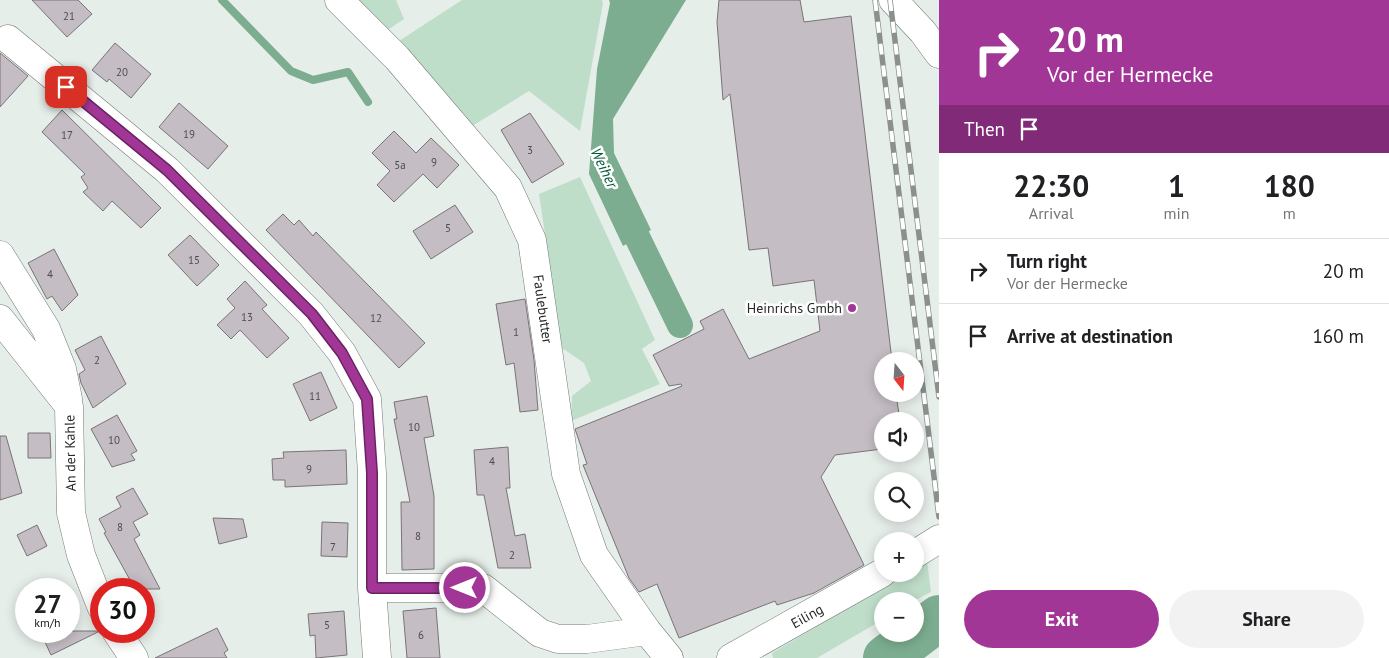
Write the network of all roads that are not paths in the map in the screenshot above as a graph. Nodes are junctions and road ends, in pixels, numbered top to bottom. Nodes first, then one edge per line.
1 (339, 0) edge
2 (894, 0) edge
3 (8, 39) dead end
4 (939, 54) edge
5 (0, 254) edge
6 (0, 319) edge
7 (69, 406) junction
8 (939, 539) edge
9 (924, 548) edge
10 (90, 578) edge
11 (874, 578) edge
12 (372, 588) junction
13 (646, 631) junction
14 (124, 643) edge
15 (134, 658) edge
16 (377, 658) edge
17 (669, 658) edge
18 (731, 658) edge

1 - 13 street, Faulebutter
2 - 4 street
3 - 12 street
5 - 7 street
6 - 7 street, An der Kahle
7 - 10 street, An der Kahle
8 - 9 street
11 - 18 street, Eiling
12 - 13 street
12 - 16 street
13 - 17 street, Faulebutter
14 - 15 street

